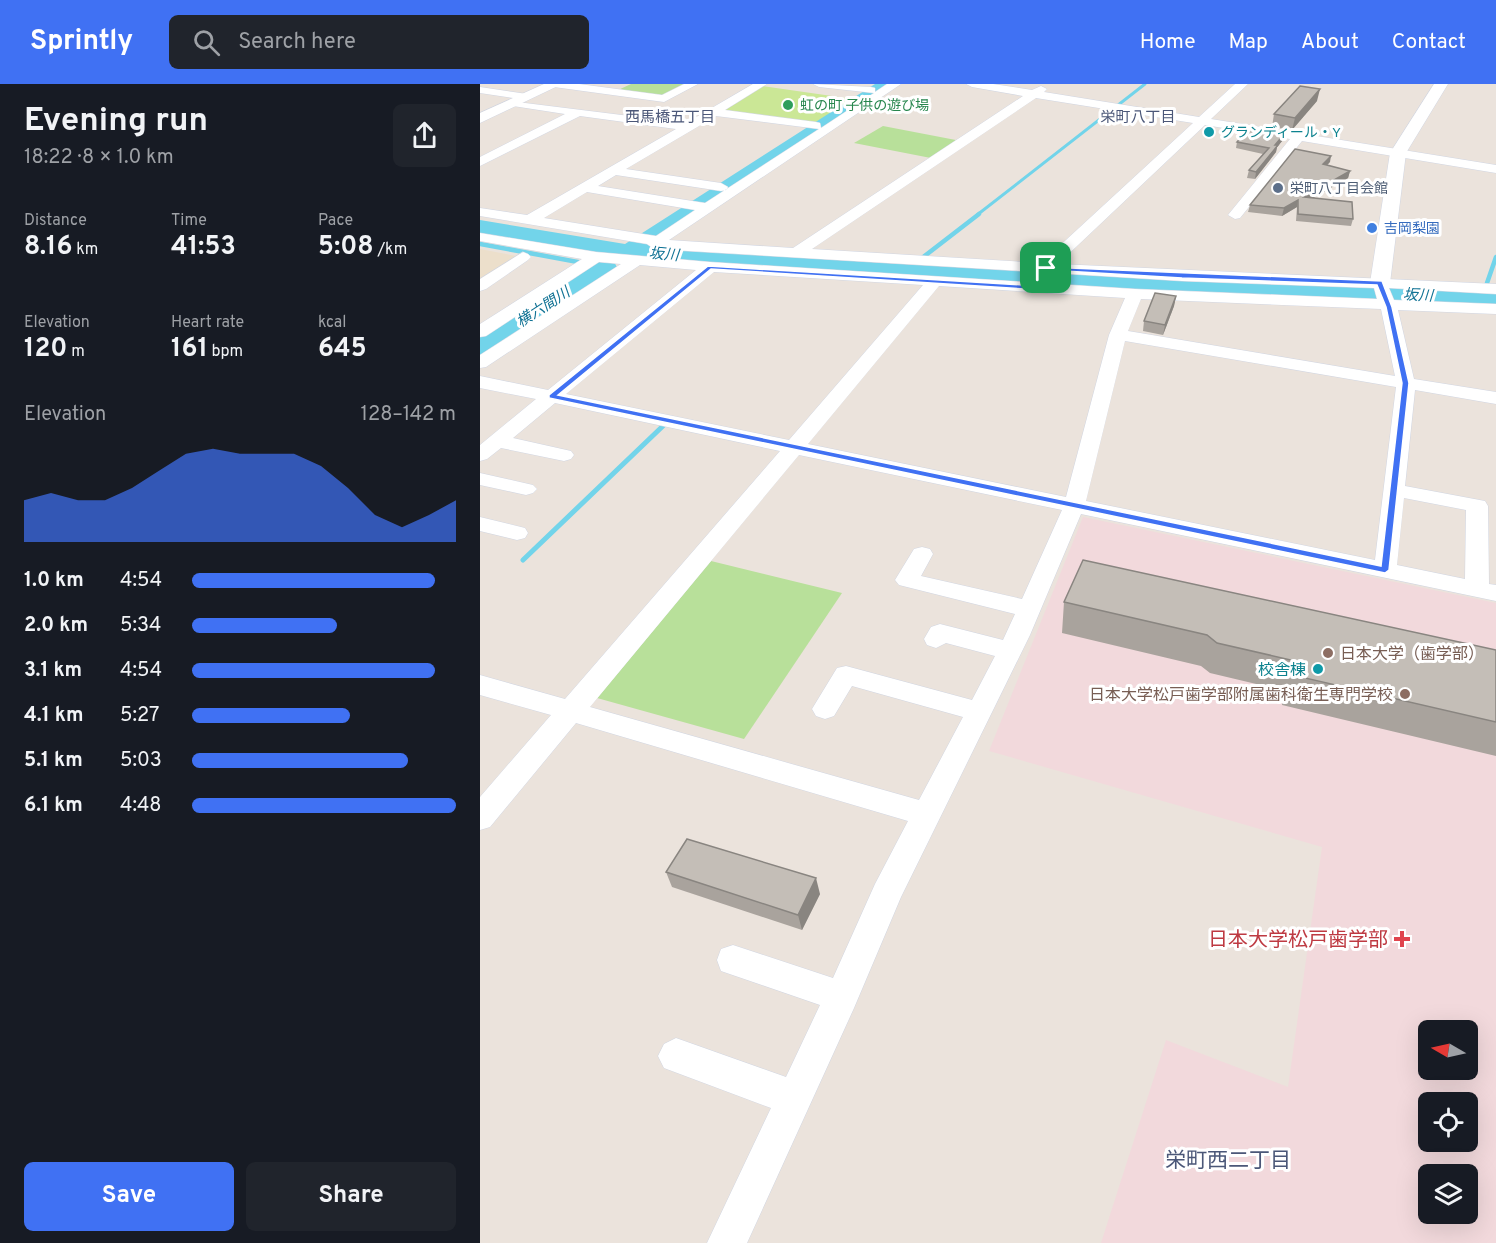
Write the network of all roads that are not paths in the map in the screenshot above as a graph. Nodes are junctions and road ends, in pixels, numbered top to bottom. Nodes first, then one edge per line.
1 (554, 84) edge
2 (626, 84) edge
3 (692, 84) edge
4 (761, 84) edge
5 (819, 84) edge
6 (895, 84) edge
7 (972, 84) edge
8 (1048, 84) edge
9 (1242, 84) edge
10 (1442, 84) edge
11 (876, 87) edge
12 (480, 90) edge
13 (610, 92) junction
14 (1033, 94) junction
15 (664, 99) junction
16 (520, 100) junction
17 (718, 109) junction
18 (578, 112) junction
19 (480, 119) edge
20 (1202, 121) junction
21 (816, 126) junction
22 (687, 127) junction
23 (1299, 137) junction
24 (1398, 153) junction
25 (480, 162) edge
26 (1496, 169) edge
27 (615, 171) junction
28 (721, 187) junction
29 (585, 188) junction
30 (564, 201) junction
31 (586, 204) dead end
32 (700, 207) junction
33 (480, 212) edge
34 (1235, 215) dead end
35 (530, 220) junction
36 (480, 237) edge
37 (651, 240) junction
38 (794, 254) junction
39 (523, 257) dead end
40 (595, 260) junction
41 (633, 261) junction
42 (710, 267) junction
43 (1043, 278) junction
44 (935, 281) junction
45 (480, 286) edge
46 (1496, 289) edge
47 (1383, 293) junction
48 (1135, 294) junction
49 (1496, 309) edge
50 (480, 332) edge
51 (1118, 335) junction
52 (480, 363) edge
53 (480, 382) edge
54 (1406, 383) junction
55 (552, 396) junction
56 (1496, 398) edge
57 (498, 441) junction
58 (796, 446) junction
59 (480, 455) edge
60 (564, 455) dead end
61 (480, 479) edge
62 (526, 489) dead end
63 (1395, 490) junction
64 (1074, 506) junction
65 (480, 524) edge
66 (517, 533) dead end
67 (922, 555) dead end
68 (1385, 570) junction
69 (1486, 591) edge
70 (1029, 609) junction
71 (936, 639) dead end
72 (1010, 651) junction
73 (480, 685) edge
74 (825, 709) dead end
75 (570, 711) junction
76 (980, 711) junction
77 (926, 814) junction
78 (480, 818) edge
79 (733, 960) dead end
80 (842, 997) junction
81 (676, 1056) dead end
82 (795, 1098) junction
83 (727, 1243) edge

1 - 13 street
1 - 16 street
2 - 13 street
3 - 15 street
4 - 17 street
5 - 11 street
6 - 32 street
7 - 14 street
8 - 14 street
9 - 20 street
10 - 24 street
11 - 21 street
12 - 16 street
13 - 15 street
14 - 20 street
14 - 38 street
15 - 17 street
16 - 18 street
16 - 19 street
17 - 21 street
17 - 22 street
18 - 22 street
18 - 25 street
20 - 23 street
20 - 43 street
21 - 28 street
22 - 27 street
23 - 24 street
23 - 34 street
24 - 26 street
24 - 47 street
27 - 28 street
27 - 29 street
28 - 32 street
29 - 30 street
29 - 32 street
30 - 31 street
30 - 35 street
32 - 37 street
32 - 37 street
33 - 35 street
35 - 37 street
36 - 40 street
37 - 38 street
38 - 43 street
39 - 45 street
40 - 41 street
40 - 50 street
41 - 42 street
41 - 52 street
42 - 44 street
42 - 55 street
43 - 44 street
43 - 47 street
43 - 48 street
44 - 58 street
46 - 47 street
47 - 48 street
47 - 49 street
47 - 54 street
48 - 51 street
51 - 54 street
51 - 64 street
53 - 55 street
54 - 56 street
54 - 63 street
55 - 57 street
55 - 58 street
57 - 59 street
57 - 60 street
58 - 64 street
58 - 75 street
61 - 62 street
63 - 68 street
63 - 69 street
64 - 68 street
64 - 70 street
65 - 66 street
67 - 70 street
68 - 69 street
70 - 72 street
71 - 72 street
72 - 76 street
73 - 75 street
74 - 76 street
75 - 77 street
75 - 78 street
76 - 77 street
77 - 80 street
79 - 80 street
80 - 82 street
81 - 82 street
82 - 83 street

